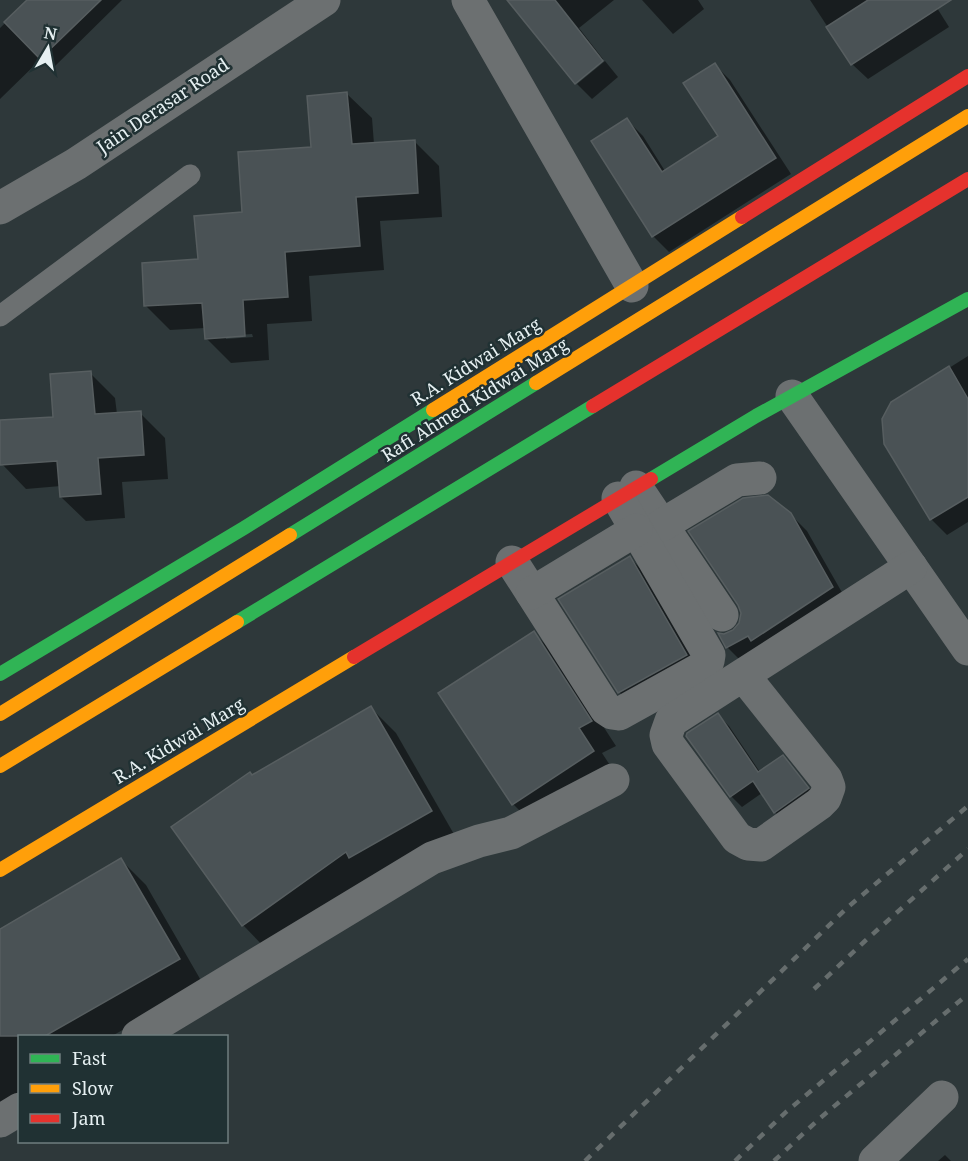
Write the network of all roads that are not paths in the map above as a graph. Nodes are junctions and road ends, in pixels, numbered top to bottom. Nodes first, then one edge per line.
1 (324, 0) edge
2 (468, 0) edge
3 (968, 76) edge
4 (968, 116) edge
5 (190, 175) dead end
6 (968, 179) edge
7 (0, 208) edge
8 (632, 286) junction
9 (968, 299) edge
10 (0, 316) edge
11 (792, 396) junction
12 (760, 478) dead end
13 (627, 492) junction
14 (649, 527) junction
15 (512, 562) junction
16 (910, 567) junction
17 (532, 593) junction
18 (722, 615) dead end
19 (968, 649) edge
20 (0, 674) edge
21 (743, 675) junction
22 (0, 714) edge
23 (0, 766) edge
24 (613, 780) dead end
25 (0, 870) edge
26 (140, 1035) edge
27 (942, 1097) dead end
28 (18, 1110) edge
29 (0, 1121) edge
30 (875, 1161) edge

1 - 7 street, Jain Derasar Road
2 - 8 street
3 - 8 street, R.A. Kidwai Marg
4 - 22 street, Rafi Ahmed Kidwai Marg
5 - 10 lane
6 - 23 street
8 - 20 street, R.A. Kidwai Marg
9 - 11 street, R.A. Kidwai Marg
11 - 13 street, R.A. Kidwai Marg
11 - 16 street
12 - 14 street
13 - 14 street
13 - 15 street, R.A. Kidwai Marg
14 - 17 street
14 - 17 street
14 - 18 street
15 - 17 street
15 - 25 street, R.A. Kidwai Marg
16 - 19 street
16 - 21 street
21 - 21 street
24 - 26 street
27 - 30 street
28 - 29 street

